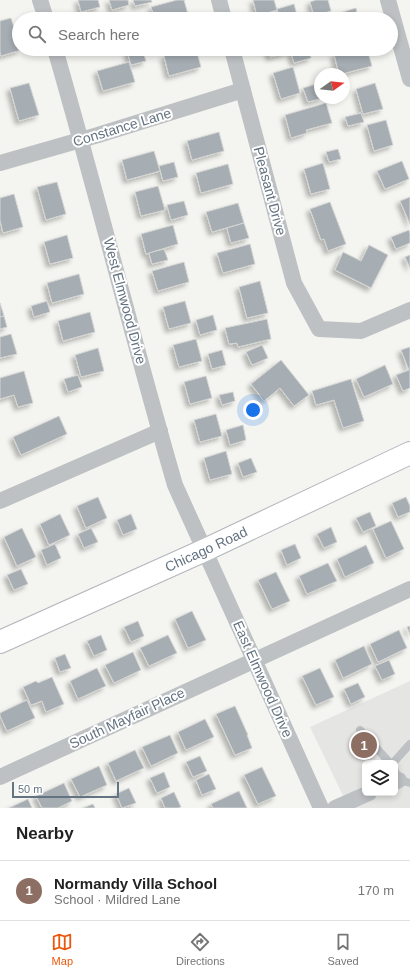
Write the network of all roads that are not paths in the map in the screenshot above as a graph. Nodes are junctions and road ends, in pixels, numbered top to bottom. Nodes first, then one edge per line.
1 (40, 0) edge
2 (218, 0) edge
3 (388, 0) edge
4 (44, 12) edge
5 (222, 12) edge
6 (391, 12) edge
7 (398, 36) edge
8 (57, 56) edge
9 (234, 56) edge
10 (410, 79) edge
11 (242, 90) junction
12 (81, 140) junction
13 (0, 163) edge
14 (410, 310) edge
15 (160, 431) junction
16 (410, 453) edge
17 (0, 500) edge
18 (205, 550) junction
19 (410, 589) edge
20 (0, 642) edge
21 (254, 660) junction
22 (360, 730) dead end
23 (410, 744) edge
24 (389, 760) edge
25 (395, 760) edge
26 (0, 777) edge
27 (362, 796) edge
28 (321, 808) edge
29 (335, 808) edge

1 - 4 street
2 - 5 street
3 - 6 street
7 - 10 street
8 - 12 street, West Elmwood Drive
9 - 11 street, Pleasant Drive
11 - 12 street, Constance Lane
11 - 14 street, Pleasant Drive
12 - 13 street, Constance Lane
12 - 15 street, West Elmwood Drive
15 - 17 street
15 - 18 street, West Elmwood Drive
16 - 18 street, Chicago Road
18 - 20 street, Chicago Road
18 - 21 street, East Elmwood Drive
19 - 21 street, South Mayfair Place
21 - 26 street, South Mayfair Place
21 - 28 street, East Elmwood Drive
22 - 24 lane
23 - 25 lane
27 - 29 street

